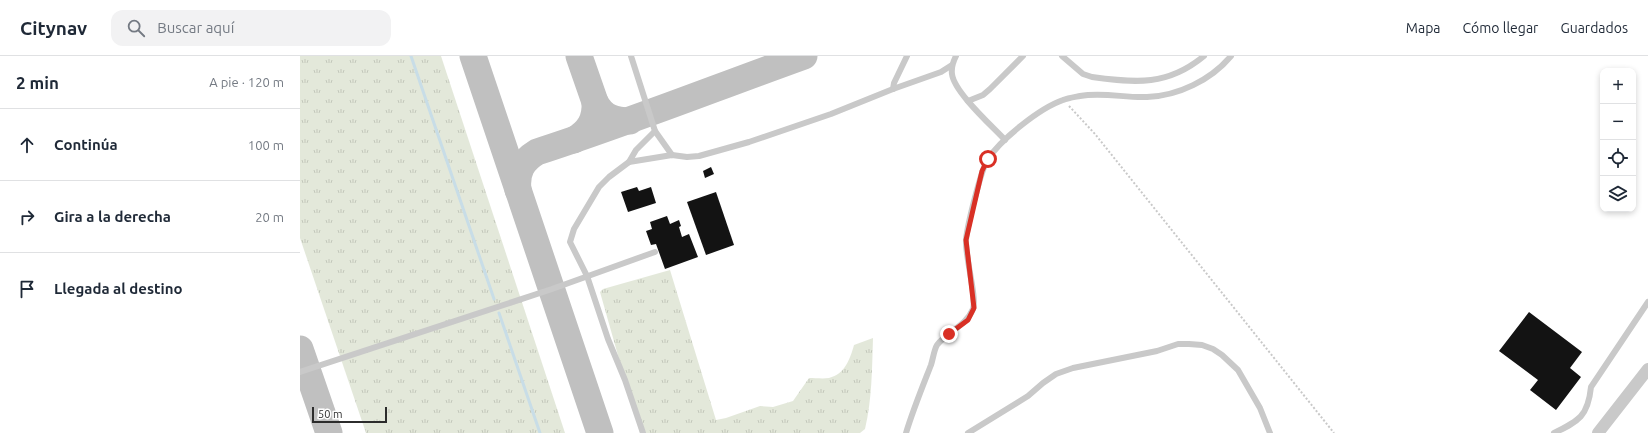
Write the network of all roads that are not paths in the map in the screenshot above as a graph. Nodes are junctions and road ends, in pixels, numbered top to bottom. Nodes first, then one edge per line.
1 (631, 56) edge
2 (907, 56) edge
3 (956, 56) edge
4 (1023, 56) edge
5 (1062, 56) edge
6 (1204, 56) edge
7 (1231, 56) edge
8 (952, 65) junction
9 (893, 89) junction
10 (968, 101) junction
11 (656, 131) junction
12 (1005, 140) junction
13 (672, 155) junction
14 (629, 162) junction
15 (655, 252) dead end
16 (586, 276) junction
17 (1648, 302) edge
18 (1648, 369) edge
19 (300, 372) edge
20 (643, 433) edge
21 (906, 433) edge
22 (968, 433) edge
23 (1270, 433) edge
24 (1554, 433) edge
25 (1598, 433) edge

1 - 11 lane
2 - 9 lane
3 - 8 lane
4 - 10 lane
5 - 6 lane
7 - 12 lane
8 - 9 lane
8 - 10 lane
9 - 13 lane
10 - 12 lane
11 - 13 lane
11 - 14 lane
12 - 21 lane
13 - 14 lane
14 - 16 lane
15 - 16 lane
16 - 19 lane
16 - 20 lane
17 - 24 lane
18 - 25 street
22 - 23 lane

